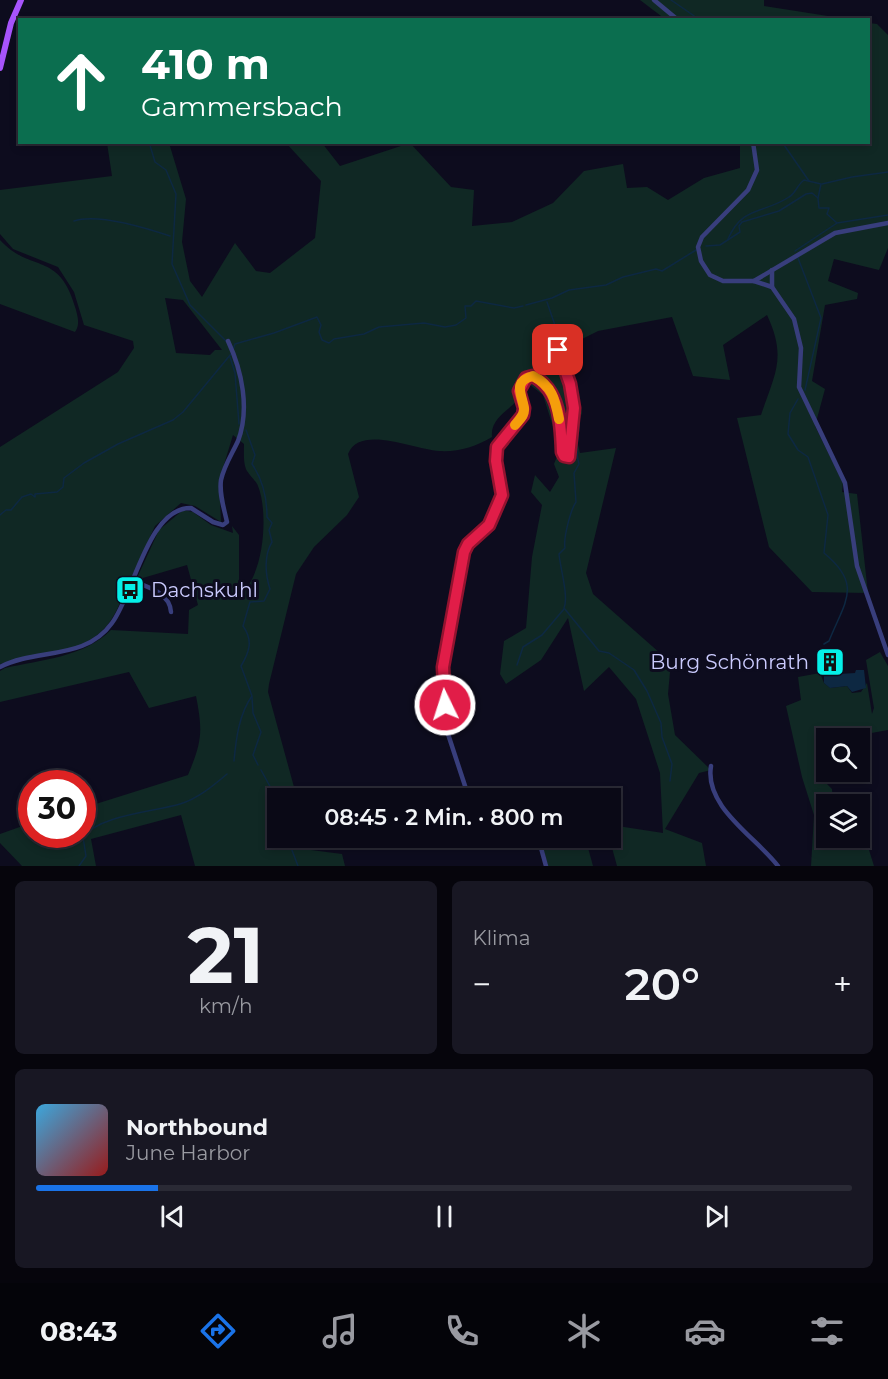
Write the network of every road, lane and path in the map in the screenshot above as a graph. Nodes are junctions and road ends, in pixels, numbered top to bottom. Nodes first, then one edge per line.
1 (21, 0) edge
2 (654, 0) edge
3 (676, 18) edge
4 (0, 68) edge
5 (753, 144) edge
6 (888, 223) edge
7 (773, 268) junction
8 (754, 281) junction
9 (772, 287) junction
10 (228, 341) dead end
11 (558, 350) dead end
12 (132, 581) junction
13 (171, 612) dead end
14 (888, 654) edge
15 (0, 668) edge
16 (711, 766) dead end
17 (466, 788) edge
18 (541, 848) edge
19 (546, 866) edge
20 (778, 866) edge

1 - 4 main road
2 - 3 street
5 - 8 street
6 - 7 street
7 - 8 street
7 - 9 street
8 - 9 street
9 - 14 street
10 - 12 street
11 - 17 street
12 - 13 street
12 - 15 street
16 - 20 street
18 - 19 street

